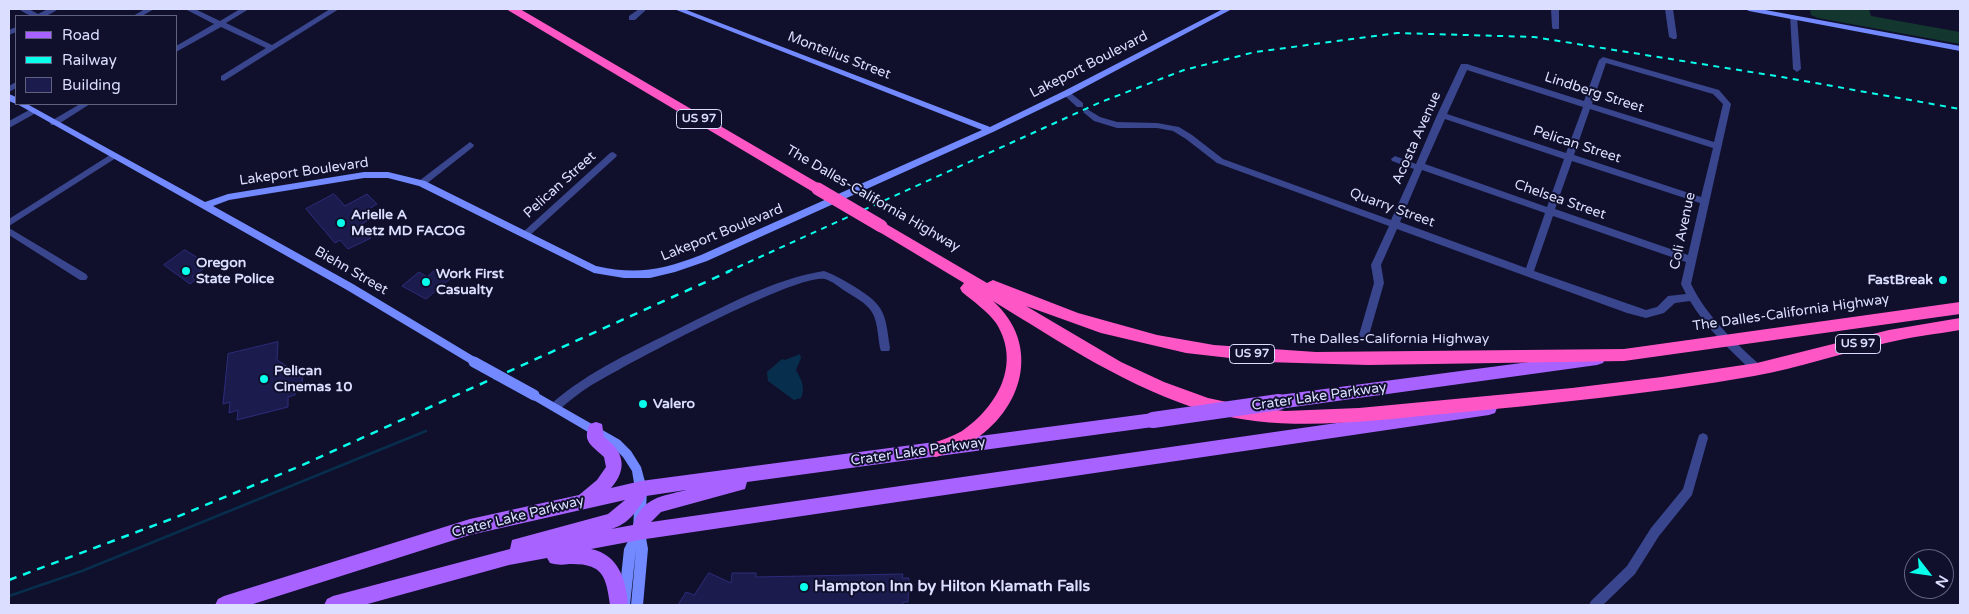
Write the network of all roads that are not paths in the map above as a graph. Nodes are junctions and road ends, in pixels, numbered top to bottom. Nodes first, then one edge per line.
1 (23, 9) edge
2 (54, 9) edge
3 (150, 9) edge
4 (189, 9) edge
5 (245, 9) edge
6 (335, 9) edge
7 (512, 9) edge
8 (643, 9) edge
9 (678, 9) edge
10 (1228, 9) edge
11 (1555, 9) edge
12 (1668, 9) edge
13 (1749, 9) edge
14 (37, 15) edge
15 (41, 15) edge
16 (139, 15) edge
17 (1792, 17) junction
18 (632, 18) dead end
19 (221, 23) junction
20 (1556, 27) dead end
21 (1673, 38) dead end
22 (272, 48) junction
23 (178, 49) edge
24 (1960, 49) edge
25 (1464, 66) joint
26 (1798, 69) dead end
27 (224, 78) dead end
28 (1067, 93) junction
29 (23, 105) edge
30 (84, 105) edge
31 (1080, 105) dead end
32 (1587, 105) junction
33 (33, 111) junction
34 (1087, 112) dead end
35 (1442, 115) junction
36 (54, 123) junction
37 (9, 125) edge
38 (990, 130) junction
39 (470, 145) dead end
40 (1716, 146) junction
41 (614, 155) dead end
42 (113, 156) junction
43 (1569, 157) junction
44 (1395, 159) dead end
45 (1419, 167) junction
46 (422, 183) junction
47 (1703, 201) junction
48 (204, 206) junction
49 (1551, 212) junction
50 (9, 223) edge
51 (1394, 223) junction
52 (9, 232) edge
53 (525, 235) junction
54 (902, 239) junction
55 (1691, 260) junction
56 (1529, 272) junction
57 (83, 276) dead end
58 (1692, 297) junction
59 (1960, 308) edge
60 (1960, 324) edge
61 (1364, 335) dead end
62 (1726, 340) junction
63 (885, 348) dead end
64 (1624, 355) junction
65 (1757, 369) junction
66 (1572, 395) junction
67 (556, 406) junction
68 (596, 430) junction
69 (1703, 438) dead end
70 (936, 450) junction
71 (779, 471) junction
72 (640, 489) junction
73 (578, 503) junction
74 (639, 532) junction
75 (485, 564) junction
76 (224, 605) edge
77 (333, 605) edge
78 (619, 605) edge
79 (624, 605) edge
80 (637, 605) edge
81 (1596, 605) edge

1 - 14 street
2 - 15 street
3 - 16 street
4 - 19 street
5 - 19 street
6 - 22 street
7 - 54 highway, The Dalles-California Highway / US 97, bridge
8 - 18 street
9 - 38 street, Montelius Street
10 - 28 street, Lakeport Boulevard
11 - 20 street
12 - 21 street
13 - 17 street
17 - 24 street
17 - 26 street
19 - 22 street
19 - 23 street
22 - 27 street
25 - 32 street, Lindberg Street
25 - 35 street, Acosta Avenue
28 - 31 street
28 - 38 street, Lakeport Boulevard
29 - 33 street, Biehn Street
30 - 36 street
32 - 40 street, Lindberg Street
32 - 40 street, Coli Avenue
32 - 43 street
33 - 36 street, Biehn Street
33 - 37 street
34 - 51 street, Quarry Street
35 - 43 street, Pelican Street
35 - 45 street, Acosta Avenue
36 - 42 street, Biehn Street
38 - 53 street, Lakeport Boulevard
39 - 46 street
40 - 47 street, Coli Avenue
41 - 53 street, Pelican Street
42 - 48 street, Biehn Street
42 - 50 street
43 - 47 street, Pelican Street
43 - 49 street
44 - 45 street, Chelsea Street
45 - 49 street, Chelsea Street
45 - 51 street, Acosta Avenue
46 - 48 street, Lakeport Boulevard
46 - 53 street, Lakeport Boulevard
47 - 55 street, Coli Avenue
48 - 67 street, Biehn Street, bridge
49 - 55 street, Chelsea Street
49 - 56 street
51 - 56 street, Quarry Street
51 - 61 street, Acosta Avenue
52 - 57 street
54 - 64 highway, The Dalles-California Highway / US 97
54 - 66 highway, US 97
54 - 70 highway
55 - 58 street, Coli Avenue
56 - 58 street, Quarry Street
58 - 62 street, Coli Avenue
59 - 62 highway, The Dalles-California Highway / US 97
60 - 65 highway, US 97
62 - 64 highway, The Dalles-California Highway / US 97
62 - 65 street, Coli Avenue
63 - 67 street
64 - 70 main road, Crater Lake Parkway, bridge
65 - 66 highway, US 97
66 - 74 main road
67 - 68 street, Biehn Street
68 - 72 street, Biehn Street
68 - 73 main road
69 - 81 street
70 - 71 main road, Crater Lake Parkway
71 - 72 main road, Crater Lake Parkway
71 - 74 main road
72 - 73 main road, Crater Lake Parkway
72 - 74 street, Biehn Street
72 - 75 main road
73 - 76 main road, Crater Lake Parkway
74 - 75 main road
74 - 79 street
74 - 80 street
75 - 77 main road
75 - 78 main road

